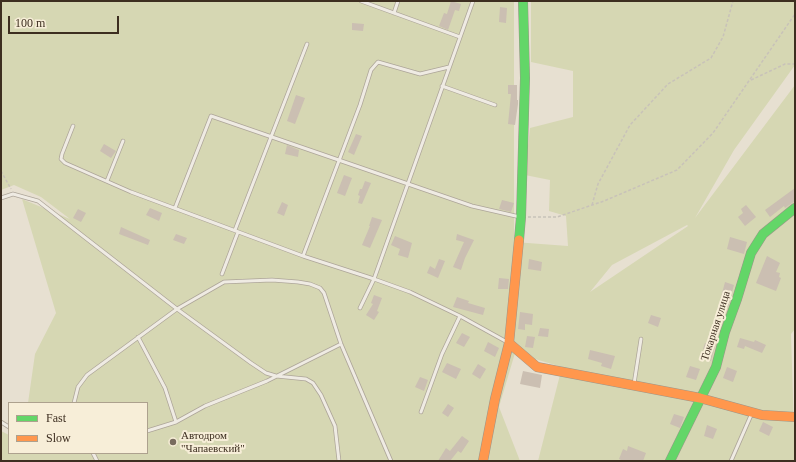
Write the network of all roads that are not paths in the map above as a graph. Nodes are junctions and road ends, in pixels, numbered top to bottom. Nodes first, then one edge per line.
1 (361, 1) edge
2 (398, 1) edge
3 (473, 1) edge
4 (523, 1) edge
5 (394, 13) junction
6 (460, 37) junction
7 (307, 44) dead end
8 (449, 67) junction
9 (442, 86) junction
10 (495, 105) dead end
11 (73, 126) dead end
12 (272, 138) junction
13 (123, 141) dead end
14 (339, 161) junction
15 (107, 181) junction
16 (407, 185) junction
17 (1, 198) edge
18 (175, 208) junction
19 (795, 208) edge
20 (521, 217) junction
21 (237, 231) junction
22 (303, 256) junction
23 (222, 274) dead end
24 (374, 279) junction
25 (360, 308) dead end
26 (177, 309) junction
27 (460, 316) junction
28 (138, 338) junction
29 (641, 339) dead end
30 (509, 343) junction
31 (341, 344) junction
32 (276, 376) junction
33 (634, 386) junction
34 (700, 398) junction
35 (74, 402) edge
36 (421, 412) dead end
37 (752, 413) junction
38 (795, 417) edge
39 (176, 422) junction
40 (148, 431) edge
41 (339, 461) edge
42 (391, 461) edge
43 (483, 461) edge
44 (670, 461) edge
45 (731, 461) edge

1 - 5 lane
2 - 5 lane
3 - 6 lane
4 - 20 street
5 - 6 lane
6 - 8 lane
7 - 12 lane
8 - 9 lane
8 - 14 lane
9 - 10 lane
9 - 16 lane
11 - 15 lane
12 - 14 lane
12 - 18 lane
12 - 21 lane
13 - 15 lane
14 - 16 lane
14 - 22 lane
15 - 18 lane
16 - 20 lane
16 - 24 lane
17 - 26 lane
18 - 21 lane
19 - 34 street, Токарная улица
20 - 30 street
21 - 22 lane
21 - 23 lane
22 - 24 lane
24 - 25 lane
24 - 27 lane
26 - 28 lane
26 - 31 lane
26 - 32 lane
27 - 30 lane
27 - 36 lane
28 - 35 lane
28 - 39 lane
29 - 33 lane
30 - 33 street
30 - 43 street
31 - 32 lane
31 - 42 lane
32 - 39 lane
32 - 41 lane
33 - 34 street
34 - 37 street
34 - 44 street, Токарная улица
37 - 38 street
37 - 45 lane
39 - 40 lane

